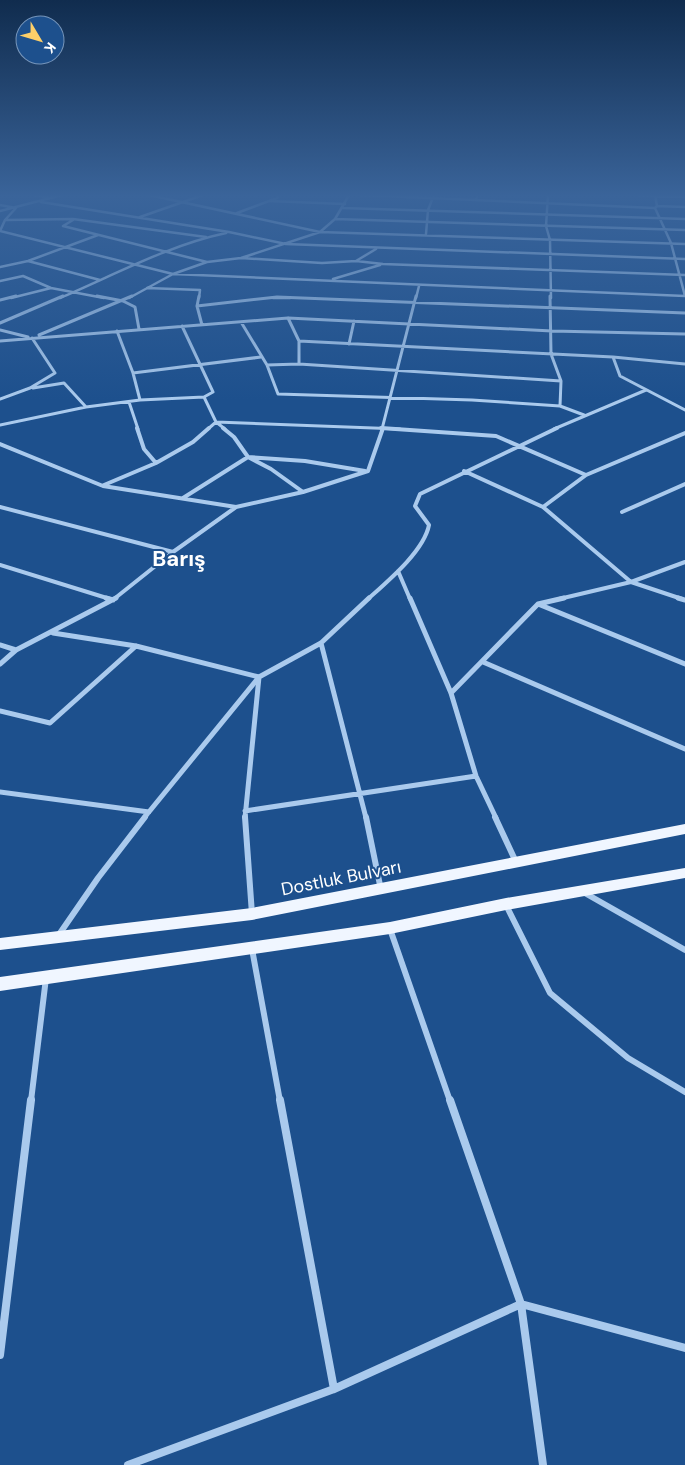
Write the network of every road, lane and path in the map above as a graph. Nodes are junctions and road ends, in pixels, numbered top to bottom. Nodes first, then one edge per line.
1 (17, 263) edge
2 (37, 263) edge
3 (129, 263) edge
4 (139, 263) edge
5 (204, 263) edge
6 (379, 263) edge
7 (550, 263) edge
8 (677, 263) edge
9 (383, 264) junction
10 (135, 265) junction
11 (0, 267) edge
12 (551, 271) junction
13 (173, 274) junction
14 (680, 275) junction
15 (685, 275) edge
16 (0, 280) edge
17 (100, 280) junction
18 (329, 280) junction
19 (419, 286) junction
20 (51, 288) junction
21 (147, 288) junction
22 (549, 289) junction
23 (73, 293) junction
24 (0, 300) edge
25 (123, 301) junction
26 (414, 304) junction
27 (197, 306) junction
28 (551, 307) junction
29 (685, 313) edge
30 (288, 318) junction
31 (354, 321) junction
32 (242, 322) junction
33 (0, 323) edge
34 (410, 323) junction
35 (202, 325) junction
36 (182, 326) junction
37 (139, 329) junction
38 (0, 330) edge
39 (117, 331) junction
40 (552, 331) junction
41 (685, 334) edge
42 (32, 338) junction
43 (0, 341) edge
44 (299, 341) junction
45 (350, 344) junction
46 (402, 347) junction
47 (551, 354) junction
48 (261, 357) junction
49 (613, 357) junction
50 (201, 364) junction
51 (299, 364) junction
52 (685, 364) edge
53 (266, 365) junction
54 (398, 370) junction
55 (133, 373) junction
56 (561, 381) junction
57 (30, 388) junction
58 (646, 390) junction
59 (204, 397) junction
60 (392, 397) junction
61 (0, 399) edge
62 (140, 400) junction
63 (129, 402) junction
64 (560, 406) junction
65 (86, 407) junction
66 (685, 410) edge
67 (584, 415) junction
68 (216, 422) junction
69 (0, 425) edge
70 (384, 428) junction
71 (685, 433) edge
72 (0, 444) edge
73 (519, 446) junction
74 (248, 457) junction
75 (156, 463) junction
76 (368, 471) junction
77 (464, 471) junction
78 (586, 475) junction
79 (685, 484) edge
80 (103, 486) junction
81 (303, 492) junction
82 (183, 498) junction
83 (236, 506) junction
84 (0, 507) edge
85 (543, 507) junction
86 (622, 512) dead end
87 (173, 552) junction
88 (685, 562) edge
89 (0, 565) edge
90 (398, 571) junction
91 (631, 582) junction
92 (114, 600) junction
93 (685, 600) edge
94 (538, 604) junction
95 (52, 633) junction
96 (321, 642) junction
97 (0, 645) edge
98 (136, 646) junction
99 (16, 650) junction
100 (483, 662) junction
101 (0, 664) edge
102 (685, 664) edge
103 (260, 677) junction
104 (451, 693) junction
105 (0, 711) edge
106 (685, 749) edge
107 (476, 776) junction
108 (0, 792) edge
109 (361, 794) junction
110 (245, 811) junction
111 (149, 812) junction
112 (685, 829) edge
113 (516, 863) junction
114 (685, 873) edge
115 (381, 890) junction
116 (581, 891) junction
117 (506, 904) junction
118 (252, 914) junction
119 (390, 928) junction
120 (58, 936) junction
121 (0, 944) edge
122 (252, 948) junction
123 (685, 950) edge
124 (46, 976) junction
125 (0, 984) edge
126 (685, 1092) edge
127 (522, 1304) junction
128 (685, 1348) edge
129 (0, 1355) edge
130 (334, 1389) junction
131 (128, 1465) edge
132 (542, 1465) edge

1 - 11 street
2 - 17 street
3 - 10 street
4 - 10 street
5 - 13 street
6 - 9 street
7 - 12 street
8 - 14 street
9 - 12 street
9 - 18 street
10 - 13 street
10 - 17 street
12 - 14 street
12 - 22 street
13 - 18 street
13 - 21 street
14 - 15 street
14 - 22 street
16 - 20 street
17 - 23 street
18 - 19 street
19 - 22 street
19 - 26 street
20 - 23 street
20 - 24 street
21 - 25 street
21 - 27 street
22 - 28 street
23 - 25 street
23 - 33 street
25 - 37 street
25 - 42 street
26 - 27 street
26 - 28 street
26 - 34 street
27 - 35 street
28 - 29 street
28 - 40 street
30 - 31 street
30 - 32 street
30 - 44 street
31 - 34 street
31 - 45 street
32 - 35 street
32 - 48 street
34 - 40 street
34 - 46 street
35 - 36 street
36 - 37 street
36 - 50 street
37 - 39 street
38 - 42 street
39 - 42 street
39 - 55 street
40 - 41 street
40 - 47 street
42 - 43 street
42 - 57 street
44 - 45 street
44 - 51 street
45 - 46 street
46 - 47 street
46 - 54 street
47 - 49 street
47 - 56 street
48 - 50 street
48 - 53 street
49 - 52 street
49 - 58 street
50 - 55 street
50 - 59 street
51 - 53 street
51 - 54 street
53 - 60 street
54 - 56 street
54 - 60 street
55 - 62 street
56 - 64 street
57 - 61 street
57 - 65 street
58 - 66 street
58 - 67 street
59 - 62 street
59 - 68 street
60 - 64 street
60 - 70 street
62 - 63 street
63 - 65 street
63 - 75 street
64 - 67 street
65 - 69 street
67 - 73 street
68 - 70 street
68 - 74 street
68 - 75 street
70 - 73 street
70 - 76 street
71 - 78 street
72 - 80 street
73 - 77 street
73 - 78 street
74 - 76 street
74 - 81 street
74 - 82 street
75 - 80 street
76 - 81 street
77 - 85 street
77 - 90 street
78 - 85 street
79 - 86 street
80 - 82 street
81 - 83 street
82 - 83 street
83 - 87 street
84 - 87 street
85 - 91 street
87 - 92 street
88 - 91 street
89 - 92 street
90 - 96 street
90 - 104 street
91 - 93 street
91 - 94 street
92 - 95 street
94 - 100 street
94 - 102 street
95 - 98 street
95 - 99 street
96 - 103 street
96 - 109 street
97 - 99 street
98 - 103 street
98 - 105 street
99 - 101 street
100 - 104 street
100 - 106 street
103 - 110 street
103 - 111 street
104 - 107 street
107 - 109 street
107 - 113 street
108 - 111 street
109 - 110 street
109 - 115 street
110 - 118 street
111 - 120 street
112 - 113 main road, Dostluk Bulvarı
113 - 115 main road, Dostluk Bulvarı
114 - 116 main road
115 - 118 main road, Dostluk Bulvarı
116 - 117 main road
116 - 123 street
117 - 119 main road
117 - 126 street
118 - 120 main road, Dostluk Bulvarı
119 - 122 main road
119 - 127 street
120 - 121 main road, Dostluk Bulvarı
122 - 124 main road
122 - 130 street
124 - 125 main road
124 - 129 street
127 - 128 street
127 - 130 street
127 - 132 street
130 - 131 street

